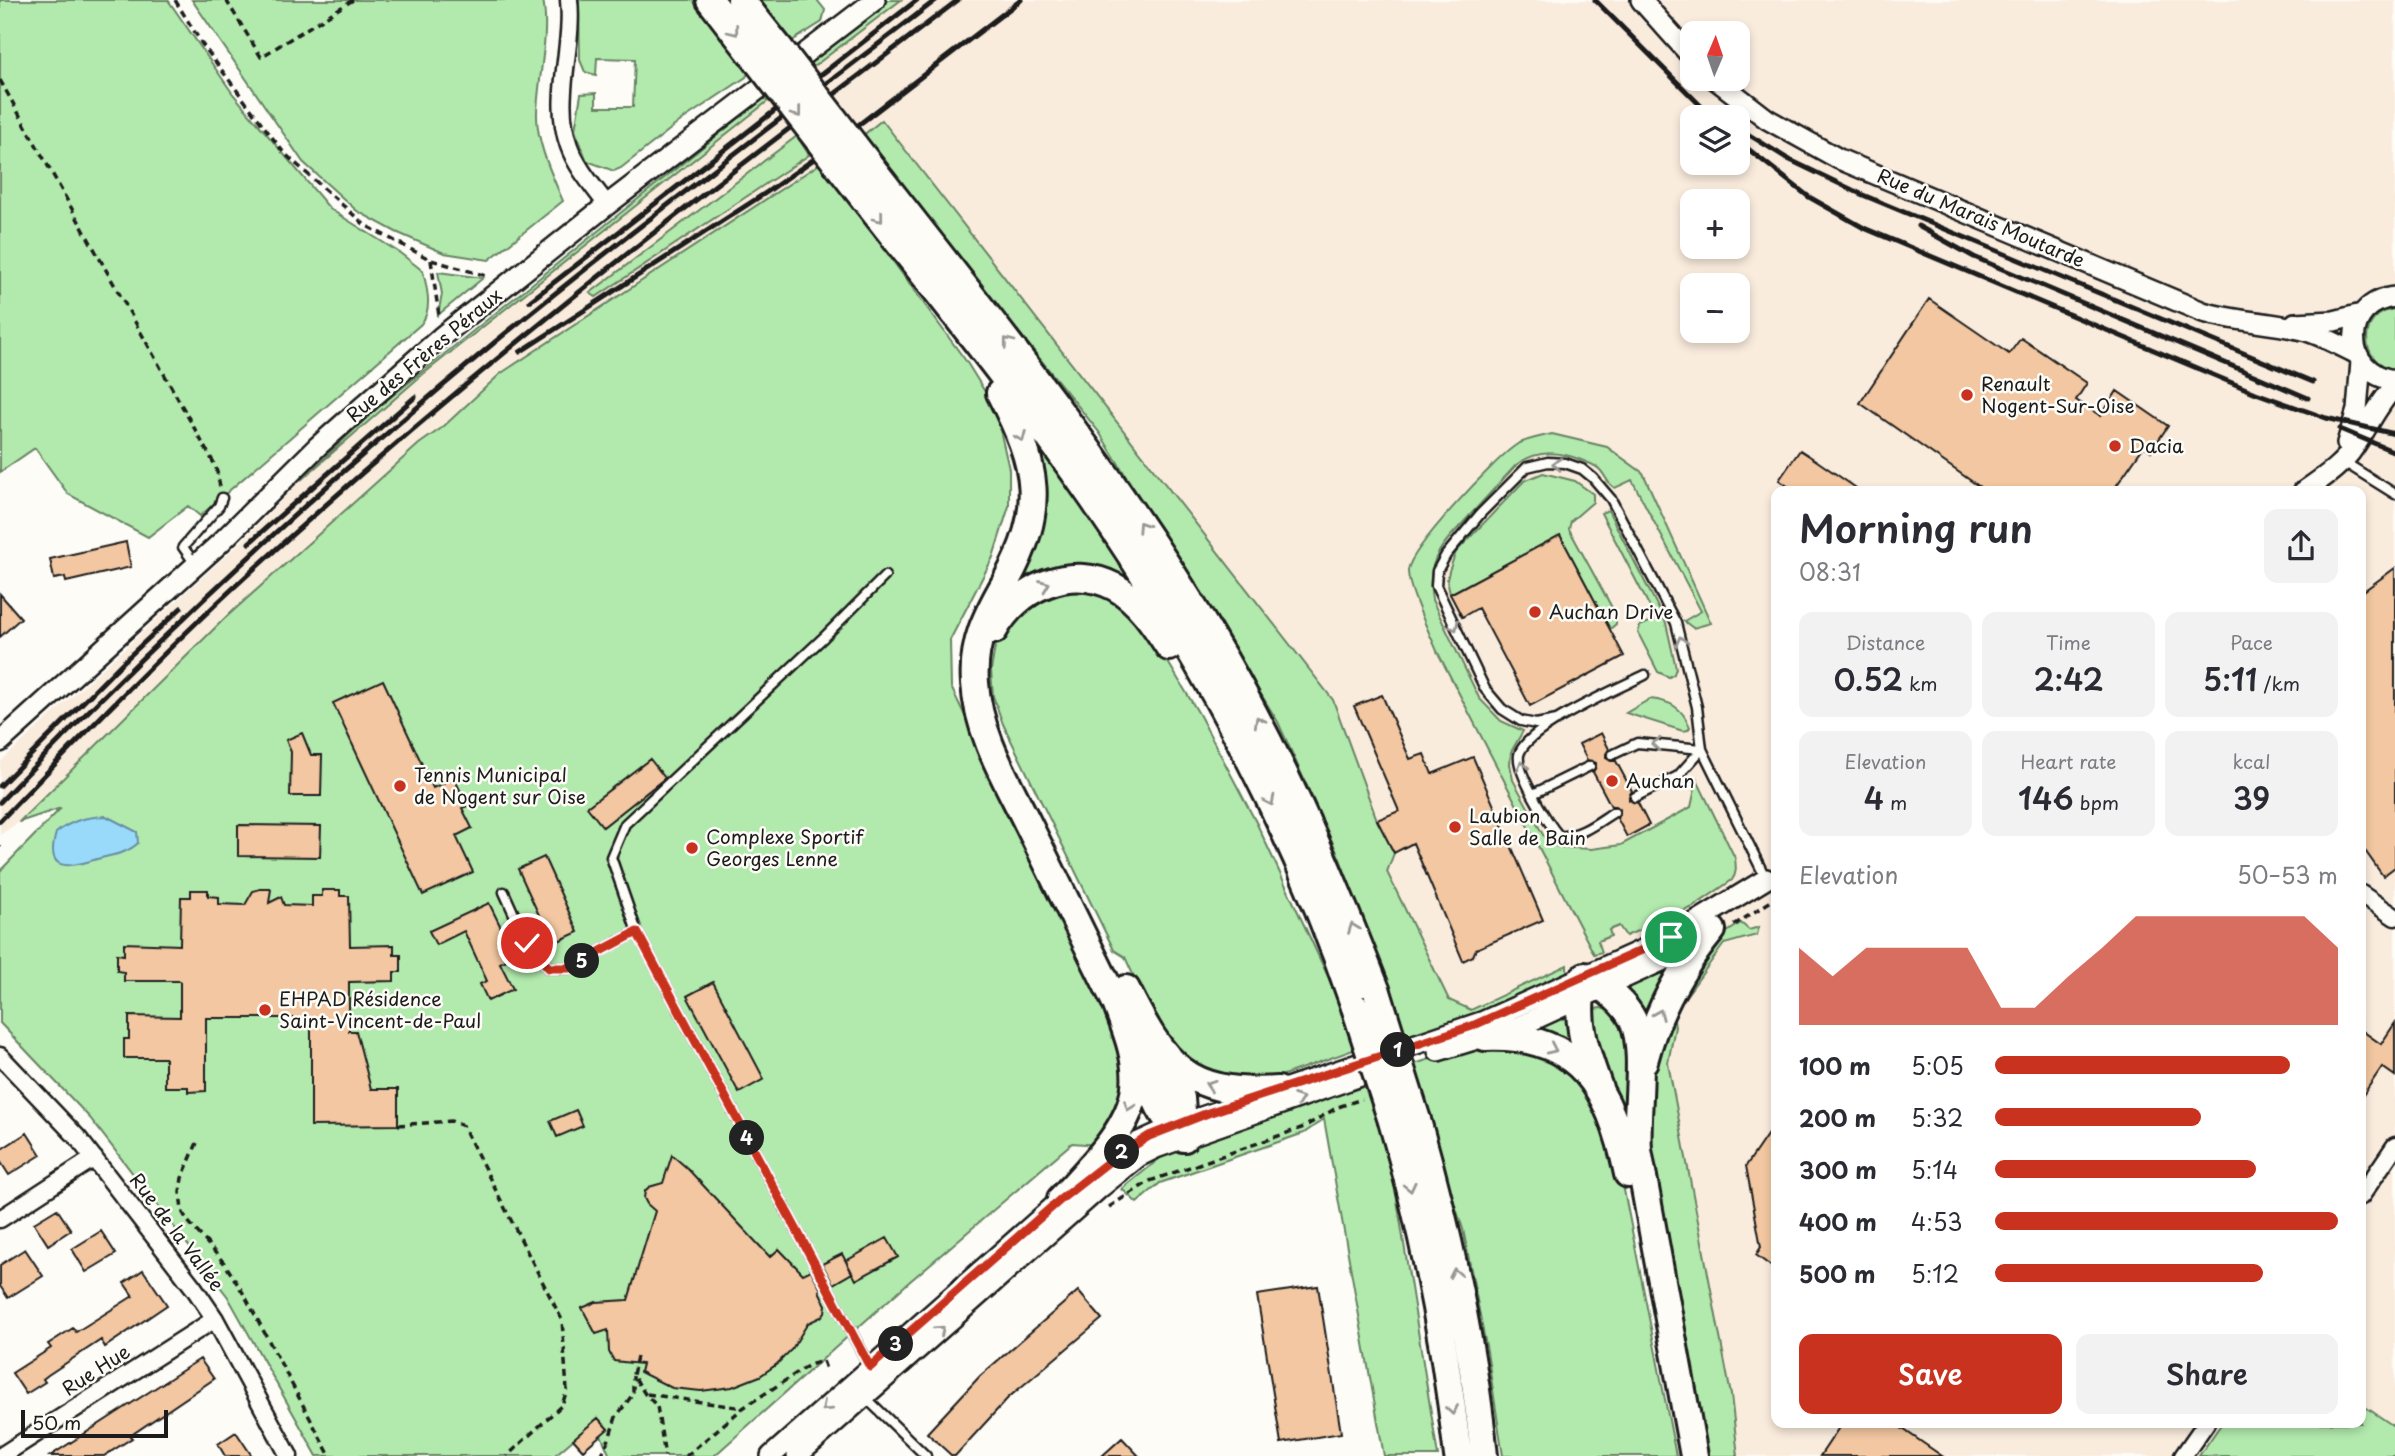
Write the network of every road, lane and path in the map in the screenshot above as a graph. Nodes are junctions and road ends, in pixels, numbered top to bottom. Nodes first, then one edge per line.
1 (175, 0) edge
2 (226, 0) edge
3 (353, 0) edge
4 (569, 0) edge
5 (709, 0) edge
6 (741, 0) edge
7 (875, 0) edge
8 (1641, 0) edge
9 (1680, 44) edge
10 (769, 56) junction
11 (0, 80) edge
12 (1731, 91) edge
13 (846, 155) junction
14 (607, 205) junction
15 (431, 260) junction
16 (509, 283) junction
17 (2395, 297) edge
18 (953, 313) junction
19 (2362, 314) junction
20 (2263, 323) junction
21 (441, 337) junction
22 (2359, 358) junction
23 (2395, 380) edge
24 (2395, 386) edge
25 (2342, 461) junction
26 (2311, 486) edge
27 (2395, 494) edge
28 (222, 498) joint
29 (195, 565) junction
30 (885, 576) dead end
31 (1645, 675) dead end
32 (1557, 720) junction
33 (0, 742) edge
34 (1702, 749) junction
35 (1612, 755) dead end
36 (1590, 766) dead end
37 (1255, 768) junction
38 (1533, 794) junction
39 (1634, 797) dead end
40 (1614, 812) dead end
41 (1771, 876) edge
42 (504, 892) dead end
43 (2366, 897) edge
44 (2395, 917) edge
45 (1712, 930) junction
46 (637, 932) junction
47 (1589, 987) junction
48 (1116, 1003) junction
49 (1485, 1037) junction
50 (1162, 1053) junction
51 (0, 1056) edge
52 (1639, 1079) junction
53 (1599, 1088) junction
54 (1278, 1090) junction
55 (1405, 1121) junction
56 (398, 1125) dead end
57 (1180, 1129) junction
58 (197, 1143) dead end
59 (2395, 1146) edge
60 (94, 1158) junction
61 (2366, 1189) edge
62 (1061, 1199) junction
63 (0, 1219) edge
64 (215, 1319) junction
65 (1467, 1340) junction
66 (637, 1356) dead end
67 (870, 1367) junction
68 (826, 1369) dead end
69 (633, 1375) junction
70 (859, 1390) junction
71 (645, 1394) junction
72 (743, 1408) junction
73 (2203, 1428) edge
74 (1, 1456) edge
75 (289, 1456) edge
76 (330, 1456) edge
77 (507, 1456) edge
78 (601, 1456) edge
79 (665, 1456) edge
80 (686, 1456) edge
81 (771, 1456) edge
82 (797, 1456) edge
83 (926, 1456) edge
84 (1458, 1456) edge
85 (1484, 1456) edge
86 (1496, 1456) edge
87 (1683, 1456) edge
88 (1694, 1456) edge
89 (2183, 1456) edge

1 - 15 path
2 - 3 path
4 - 14 street
5 -> 10 highway
6 - 10 highway
7 - 14 street, Rue des Frères Péraux
8 - 9 street
10 - 13 highway, bridge
11 - 28 path
12 - 20 street, Rue du Marais Moutarde
13 -> 18 highway
55 -> 13 highway, bridge
14 - 16 street, Rue des Frères Péraux
15 - 16 path
15 - 21 path
16 - 21 street, Rue des Frères Péraux
17 - 19 street, Rue du Marais Moutarde
18 - 37 highway
18 -> 48 highway
19 - 20 street, Rue du Marais Moutarde
19 - 22 street
20 - 22 street, Rue du Marais Moutarde
21 - 29 street, Rue des Frères Péraux
22 - 23 street, Rue du Marais Moutarde
22 - 25 street
24 - 25 street
25 - 26 street
25 - 27 lane
28 - 29 lane
29 - 33 street, Rue des Frères Péraux
30 - 46 lane
31 - 32 lane
34 -> 32 lane
38 -> 32 lane
34 -> 35 lane
34 - 39 lane
34 - 41 lane
36 - 38 lane
50 -> 37 highway
37 -> 55 highway, bridge
38 - 40 lane
41 - 45 street
41 - 47 street
42 - 46 lane
43 - 44 street
45 - 47 street
52 -> 45 highway
46 - 67 lane
47 - 49 street
47 - 52 highway
47 - 53 highway
47 - 54 street
48 - 57 highway
48 -> 62 highway
49 -> 53 highway
57 -> 49 street
54 -> 50 highway
50 - 57 highway
51 - 60 street, Rue de la Vallée
52 - 88 highway
53 - 87 highway
54 - 57 street
65 -> 55 highway
55 -> 84 highway
56 - 77 path
57 - 62 street
70 -> 57 street
58 - 76 path
59 - 61 street
60 - 63 street
60 - 64 street, Rue de la Vallée
62 - 67 street
64 - 74 street, Rue Hue
64 - 75 street, Rue de la Vallée
65 - 85 highway
65 - 86 highway
66 - 69 path
67 - 70 street
68 - 72 path
69 - 71 path
69 - 78 path
70 -> 81 street
70 - 82 street
70 - 83 lane
71 - 72 path
71 - 79 path
72 - 80 path
73 - 89 street

